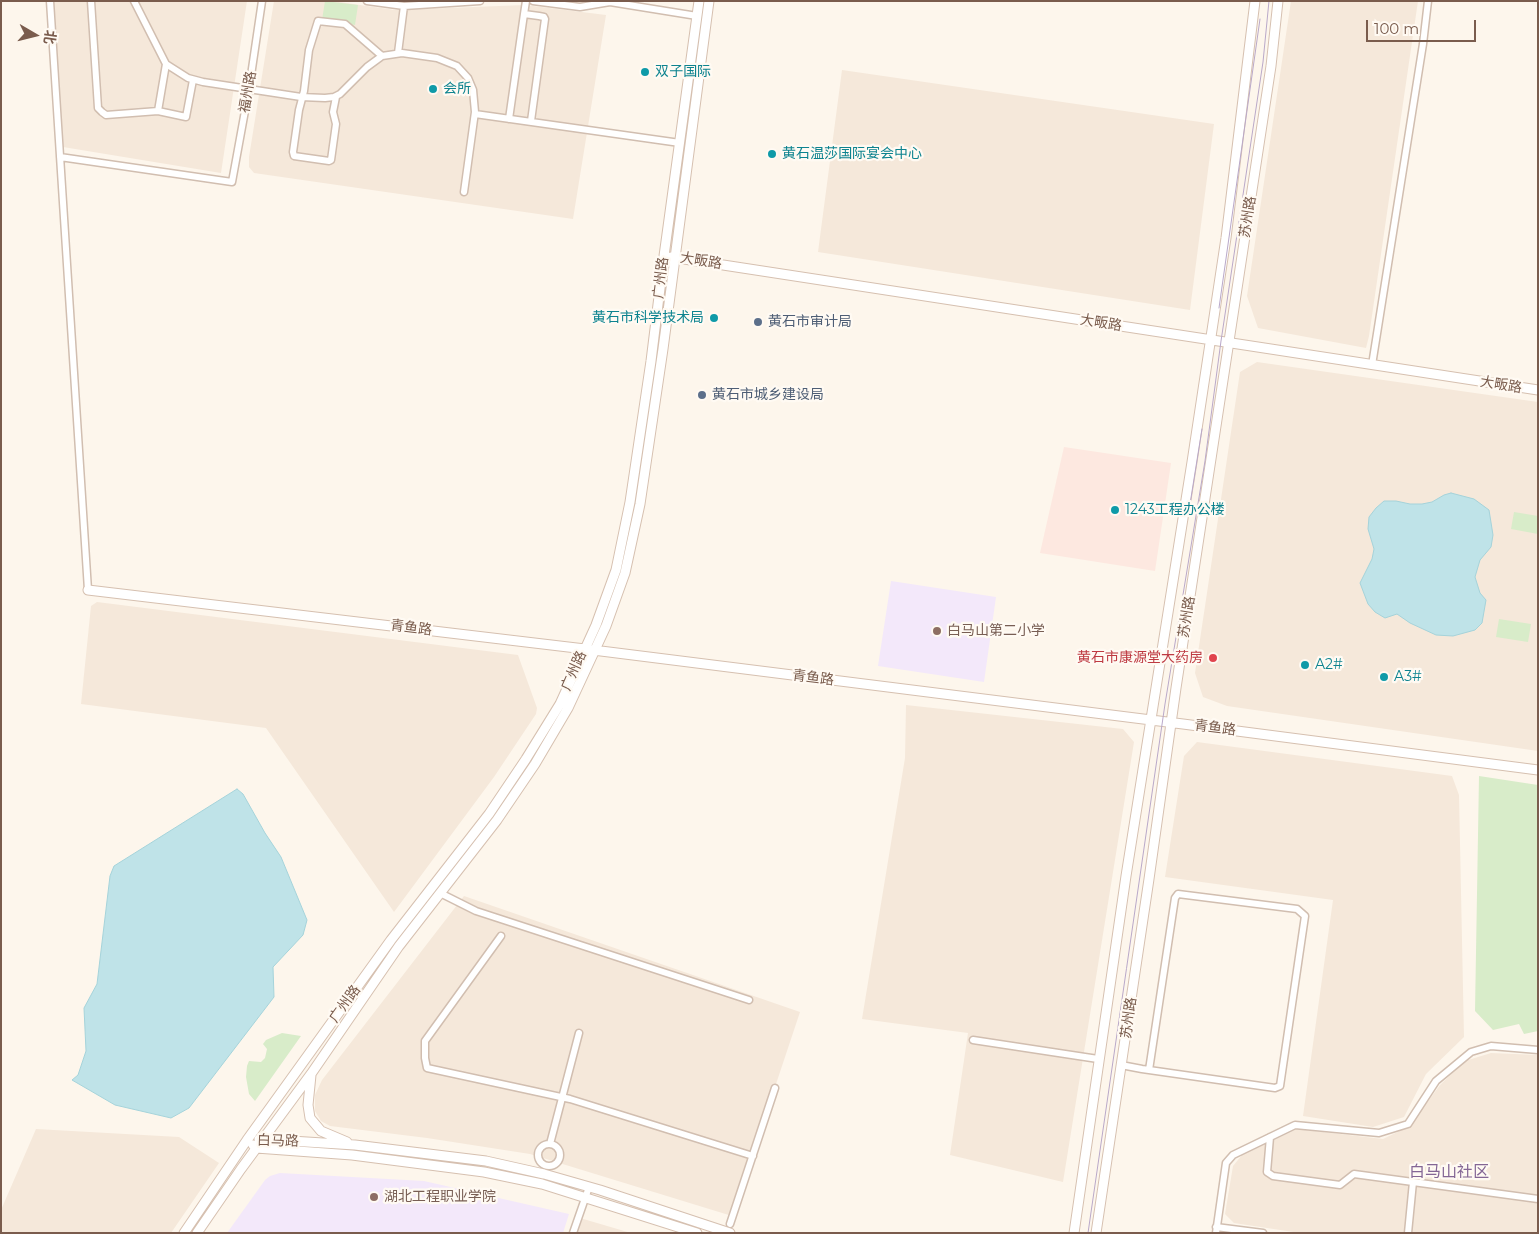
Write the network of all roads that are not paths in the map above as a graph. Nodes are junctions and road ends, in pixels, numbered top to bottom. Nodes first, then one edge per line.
1 (50, 1) edge
2 (91, 1) edge
3 (134, 1) edge
4 (262, 1) edge
5 (367, 1) edge
6 (480, 1) edge
7 (526, 1) edge
8 (533, 1) edge
9 (699, 1) edge
10 (708, 1) edge
11 (1255, 1) edge
12 (1278, 1) edge
13 (1428, 1) edge
14 (404, 6) junction
15 (524, 14) junction
16 (697, 16) junction
17 (398, 53) junction
18 (382, 56) junction
19 (166, 64) junction
20 (193, 80) junction
21 (249, 89) junction
22 (301, 96) junction
23 (336, 97) junction
24 (158, 111) junction
25 (475, 114) junction
26 (509, 118) junction
27 (531, 122) junction
28 (680, 142) junction
29 (60, 157) junction
30 (464, 192) dead end
31 (664, 256) junction
32 (675, 257) junction
33 (1210, 340) junction
34 (1228, 342) junction
35 (1372, 365) junction
36 (1538, 390) edge
37 (88, 590) joint
38 (585, 649) junction
39 (595, 650) junction
40 (1150, 720) junction
41 (1171, 722) junction
42 (1538, 770) edge
43 (440, 892) junction
44 (501, 936) dead end
45 (749, 1000) dead end
46 (579, 1033) dead end
47 (973, 1040) dead end
48 (1538, 1050) edge
49 (1098, 1059) junction
50 (1121, 1065) junction
51 (1149, 1070) junction
52 (311, 1074) junction
53 (775, 1088) dead end
54 (562, 1097) junction
55 (1270, 1137) junction
56 (262, 1139) junction
57 (247, 1140) junction
58 (550, 1144) junction
59 (354, 1145) junction
60 (256, 1148) junction
61 (753, 1156) junction
62 (556, 1163) junction
63 (557, 1170) dead end
64 (1413, 1182) junction
65 (588, 1187) junction
66 (585, 1197) junction
67 (1538, 1199) edge
68 (730, 1228) edge
69 (1216, 1230) edge
70 (184, 1233) edge
71 (197, 1233) edge
72 (573, 1233) edge
73 (697, 1233) edge
74 (1074, 1233) edge
75 (1096, 1233) edge
76 (1263, 1233) edge
77 (1408, 1233) edge

1 - 29 street
2 - 24 street
3 - 19 street
4 - 21 street, 福州路
5 - 14 street
6 - 14 street
7 - 15 street
8 - 16 street
9 - 16 main road, 广州路
10 - 32 main road, 广州路
11 - 33 main road, 苏州路
12 - 34 main road, 苏州路
13 - 35 street
14 - 17 street
15 - 26 street
15 - 27 street
16 - 28 main road, 广州路
17 - 18 street
17 - 25 street
18 - 22 street
18 - 23 street
19 - 20 street
19 - 24 street
20 - 21 street
20 - 24 street
21 - 22 street
21 - 29 street, 福州路
22 - 23 street
22 - 23 street
25 - 26 street
25 - 30 street
26 - 27 street
27 - 28 street
28 - 31 main road, 广州路
29 - 37 street
31 - 32 main road, 大畈路
31 - 38 main road, 广州路
32 - 33 main road, 大畈路
32 - 39 main road, 广州路
33 - 34 main road, 大畈路
33 - 40 main road, 苏州路
34 - 35 main road, 大畈路
34 - 41 main road, 苏州路
35 - 36 main road, 大畈路
37 - 38 main road, 青鱼路
38 - 39 main road, 青鱼路
38 - 57 main road, 广州路
39 - 40 main road, 青鱼路
39 - 43 main road, 广州路
40 - 41 main road, 青鱼路
40 - 49 main road, 苏州路
41 - 42 main road, 青鱼路
41 - 50 main road, 苏州路
43 - 45 street
43 - 52 main road, 广州路
44 - 54 street
46 - 54 street
47 - 49 street
48 - 55 street
49 - 74 main road, 苏州路
50 - 51 street
50 - 75 main road, 苏州路
51 - 51 street
52 - 56 main road, 广州路
52 - 59 main road
53 - 61 street
54 - 58 street
54 - 61 street
55 - 64 street
55 - 69 street
56 - 57 main road, 白马路
56 - 59 main road, 白马路
56 - 60 main road, 广州路
57 - 60 main road, 白马路
57 - 70 main road, 广州路
58 - 62 street
58 - 62 street
59 - 65 main road, 白马路
60 - 66 main road, 白马路
60 - 71 main road, 广州路
61 - 68 street
62 - 63 street
64 - 67 street
64 - 77 street
65 - 66 street
65 - 68 main road, 白马路
66 - 72 street
66 - 73 main road, 白马路
69 - 76 street

